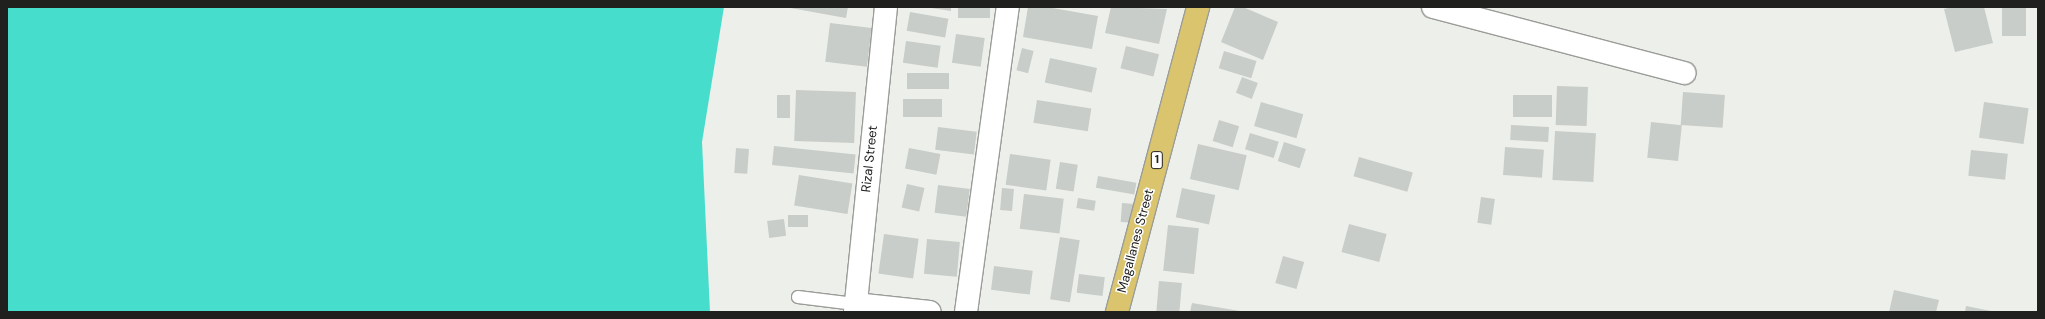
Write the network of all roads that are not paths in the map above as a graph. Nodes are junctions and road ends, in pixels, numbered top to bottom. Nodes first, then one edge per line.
1 (886, 7) edge
2 (1008, 7) edge
3 (1198, 7) edge
4 (1433, 7) edge
5 (1685, 73) dead end
6 (798, 297) dead end
7 (855, 308) edge
8 (930, 312) edge
9 (966, 312) edge
10 (1117, 312) edge

1 - 7 street, Rizal Street
2 - 9 street
3 - 10 highway, Magallanes Street / 1
4 - 5 street
6 - 7 lane
7 - 8 street

